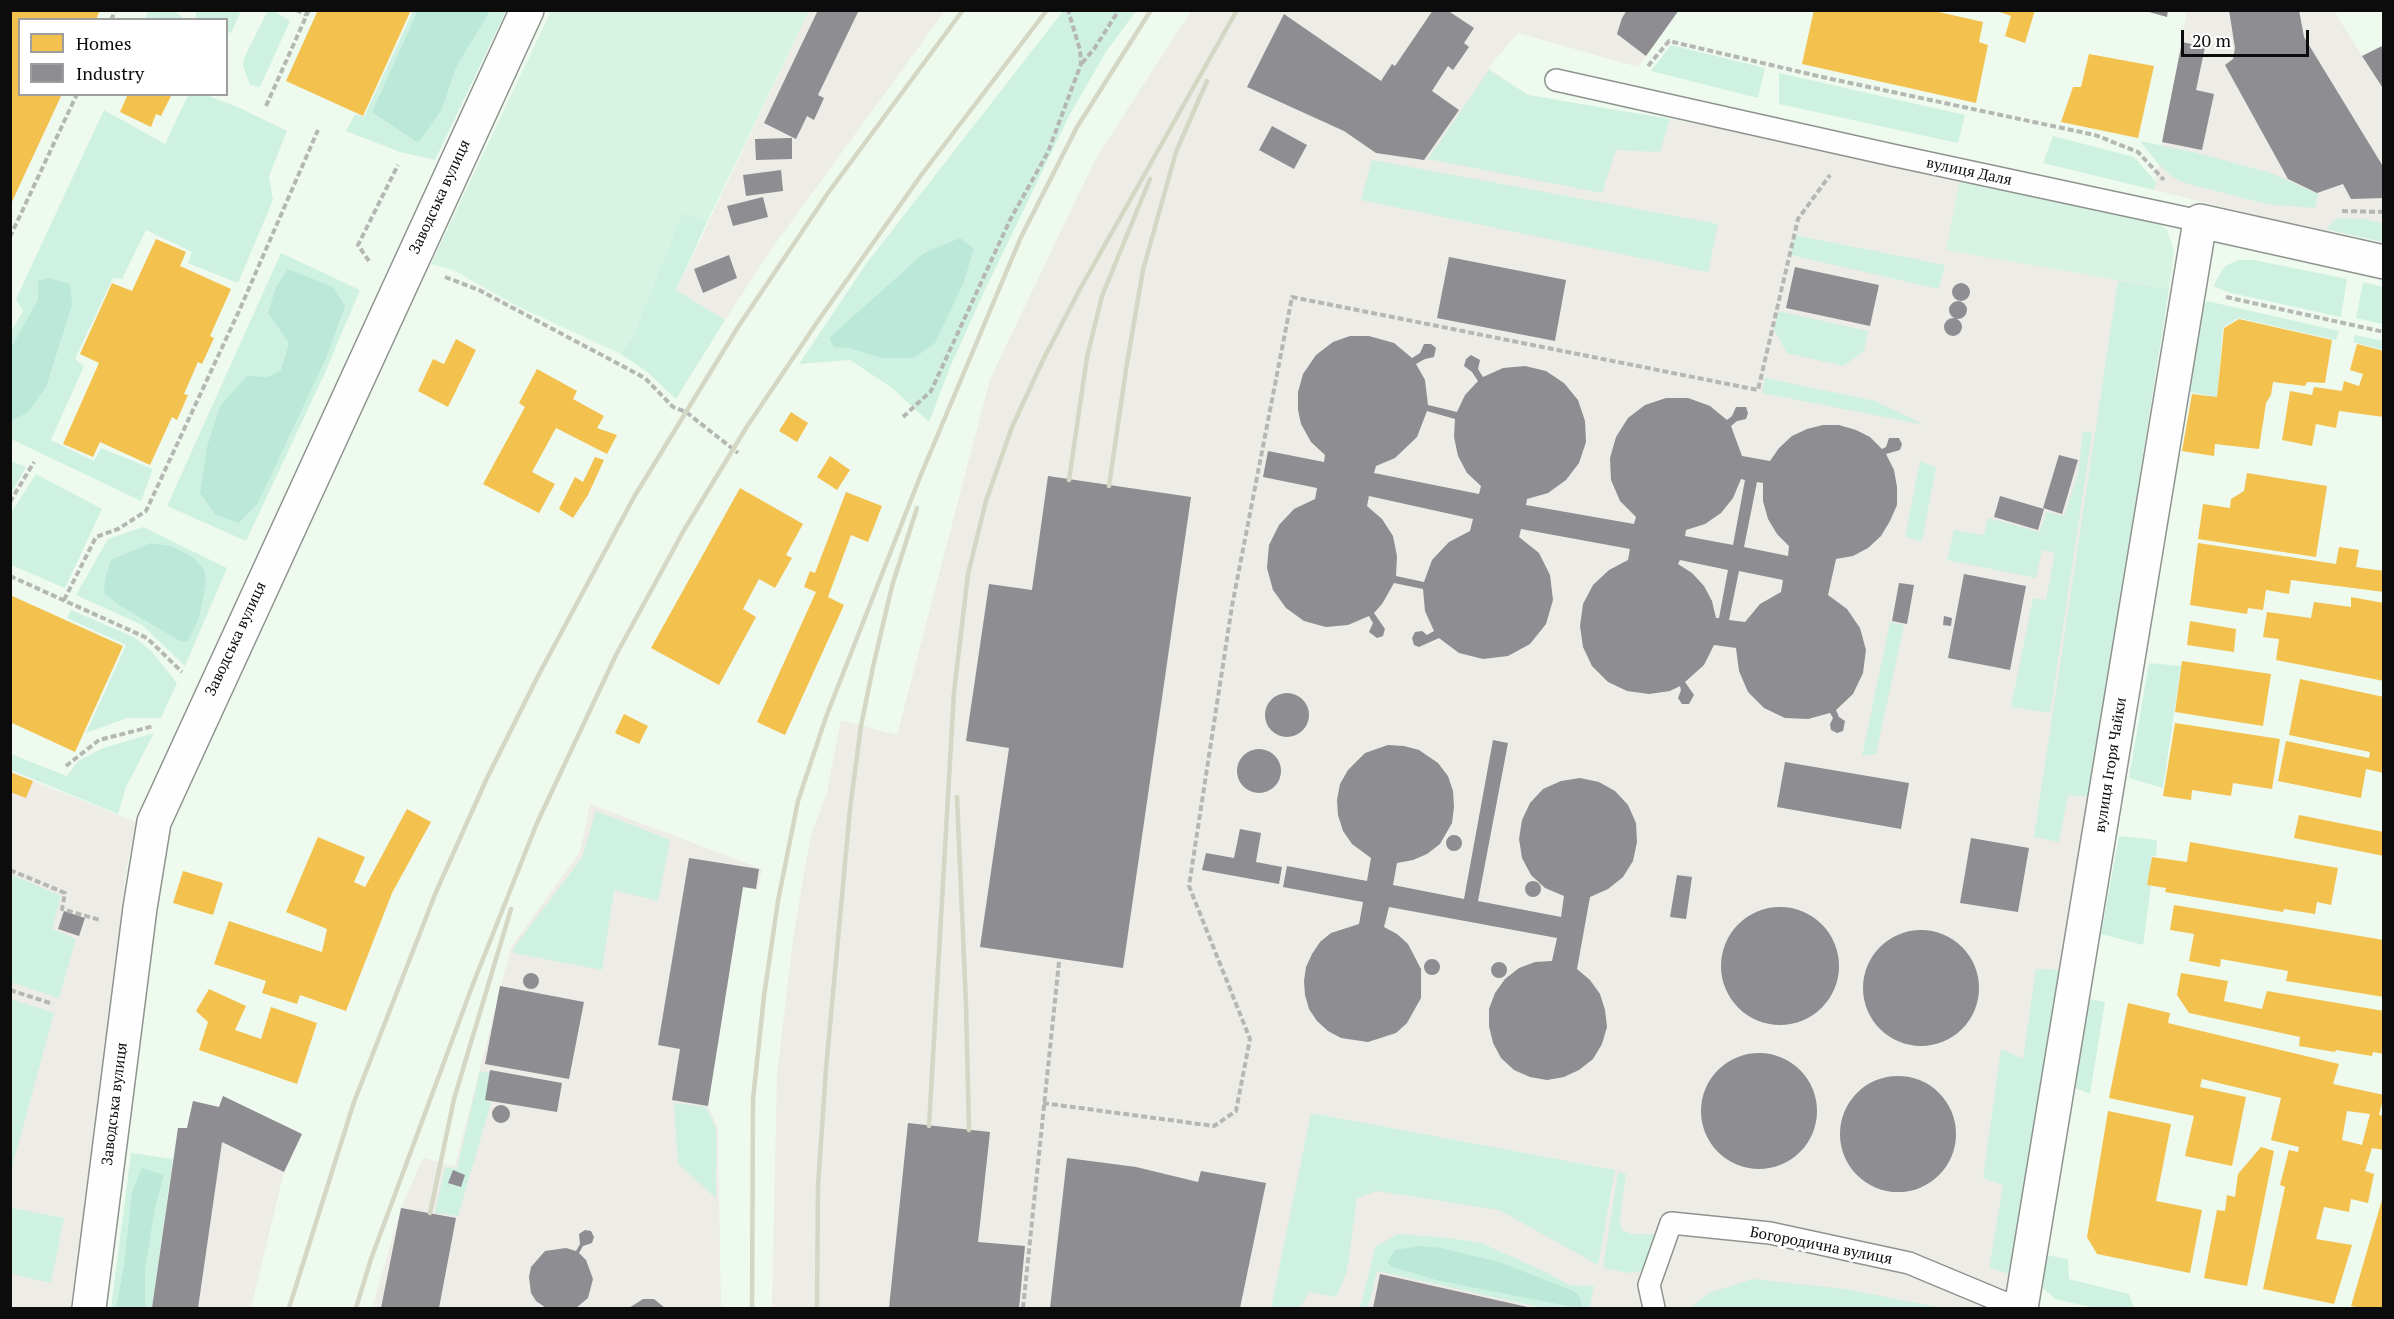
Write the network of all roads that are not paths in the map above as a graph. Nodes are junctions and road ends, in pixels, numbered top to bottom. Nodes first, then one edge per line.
1 (527, 10) edge
2 (1556, 80) dead end
3 (2200, 221) junction
4 (2384, 262) edge
5 (89, 1308) edge
6 (1654, 1308) edge
7 (2017, 1308) edge
8 (2021, 1308) edge

1 - 5 street, Заводська вулиця
2 - 3 lane, вулиця Даля
3 - 4 street, вулиця Даля
3 - 8 street, вулиця Ігоря Чайки
6 - 7 lane, Богородична вулиця

